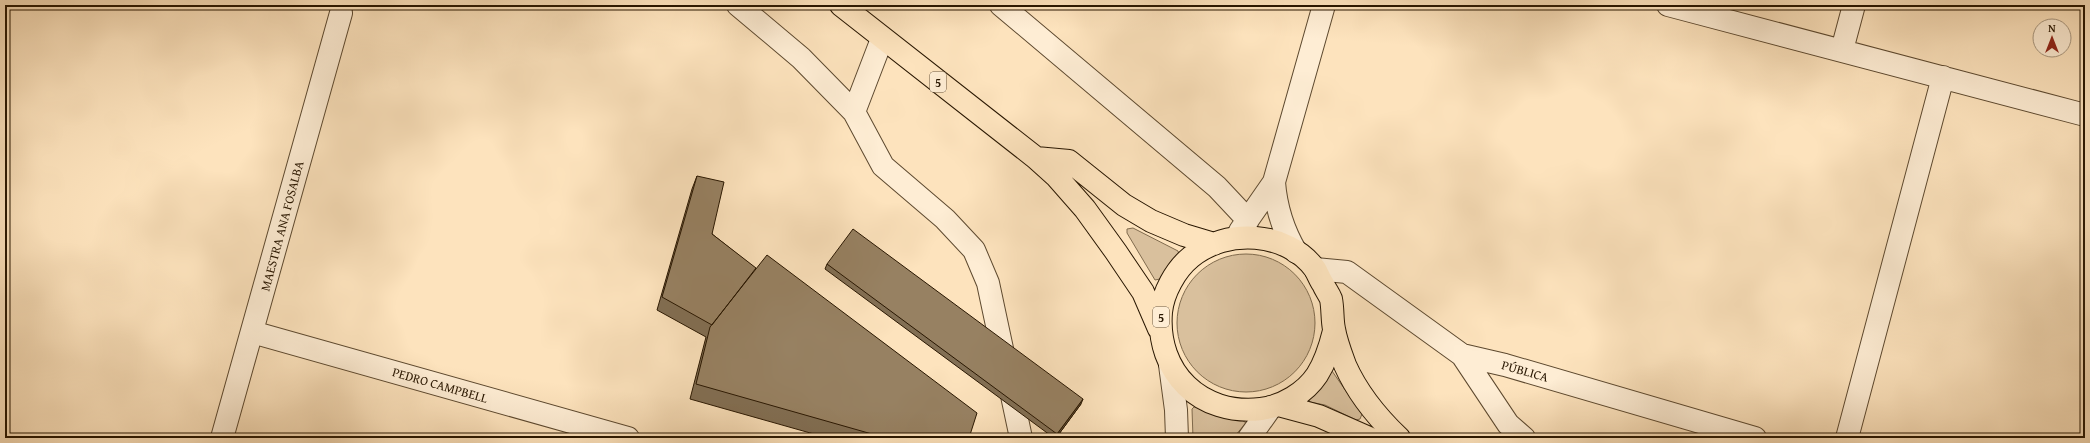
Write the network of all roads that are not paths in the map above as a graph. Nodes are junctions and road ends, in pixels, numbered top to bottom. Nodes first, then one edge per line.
1 (738, 5) edge
2 (841, 5) edge
3 (1001, 5) edge
4 (1324, 5) edge
5 (1668, 5) edge
6 (1854, 5) edge
7 (341, 13) dead end
8 (882, 39) junction
9 (1842, 50) junction
10 (1943, 77) junction
11 (854, 112) junction
12 (2085, 115) edge
13 (1036, 158) junction
14 (1274, 182) junction
15 (1248, 220) junction
16 (1235, 238) junction
17 (1214, 244) junction
18 (1296, 252) junction
19 (1315, 269) junction
20 (1160, 330) junction
21 (1334, 331) junction
22 (252, 332) junction
23 (1462, 355) junction
24 (1170, 365) junction
25 (1275, 406) junction
26 (222, 438) edge
27 (628, 438) edge
28 (1021, 438) edge
29 (1177, 438) edge
30 (1249, 438) edge
31 (1369, 438) edge
32 (1399, 438) edge
33 (1524, 438) edge
34 (1755, 438) edge
35 (1847, 438) edge

1 - 11 street
2 - 8 highway, 5
3 - 15 street
4 - 14 street
5 - 9 street
6 - 9 street
7 - 22 street, MAESTRA ANA FOSALBA
8 - 11 street
8 - 13 highway, 5
9 - 10 street
10 - 12 street
10 - 35 street
11 - 28 street
13 - 17 highway
13 - 20 highway, 5
14 - 15 street
14 - 18 street
15 - 16 street
16 - 17 highway, 5
16 - 18 highway, 5
17 - 20 highway, 5
18 - 19 highway, 5
19 - 21 highway, 5
19 - 23 street, PÚBLICA
20 - 24 highway, 5
21 - 25 highway, 5
21 - 32 highway, 5
22 - 26 street, MAESTRA ANA FOSALBA
22 - 27 street, PEDRO CAMPBELL
23 - 33 street
23 - 34 street, PÚBLICA
24 - 25 highway, 5
24 - 29 street
25 - 30 street
25 - 31 highway, 5

